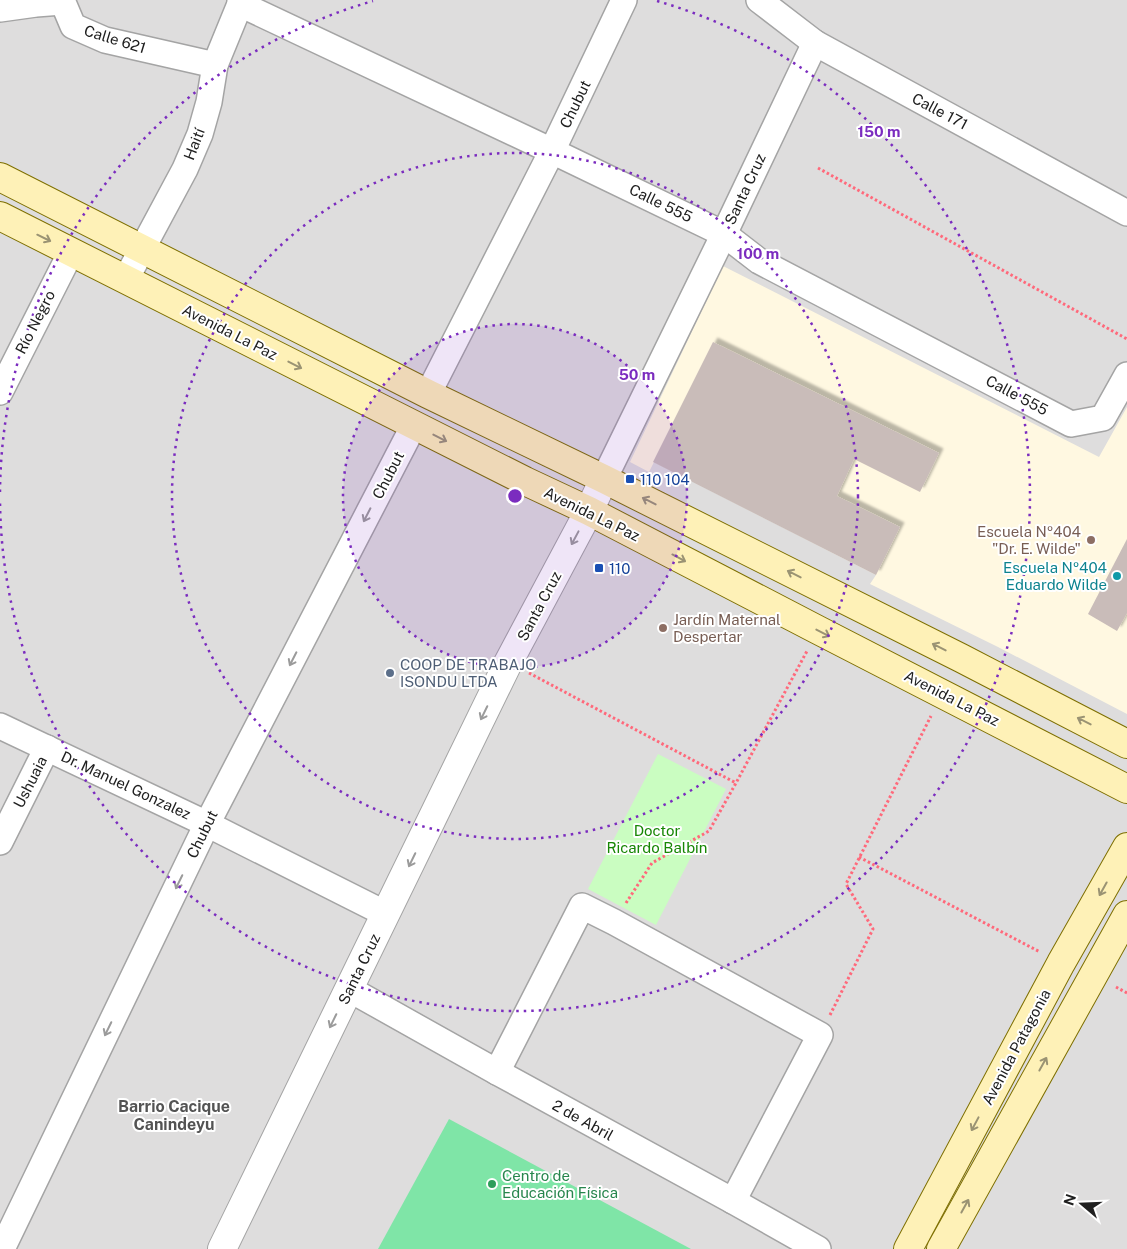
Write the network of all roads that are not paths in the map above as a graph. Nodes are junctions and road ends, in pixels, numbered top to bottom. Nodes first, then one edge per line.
1 (624, 0) edge
2 (759, 0) edge
3 (62, 1) edge
4 (240, 2) edge
5 (0, 9) edge
6 (815, 43) junction
7 (215, 65) junction
8 (552, 151) junction
9 (0, 177) edge
10 (1127, 213) edge
11 (0, 216) edge
12 (724, 234) junction
13 (142, 249) junction
14 (71, 252) junction
15 (126, 279) junction
16 (1127, 374) edge
17 (0, 392) edge
18 (428, 394) junction
19 (414, 425) junction
20 (604, 479) junction
21 (590, 511) junction
22 (0, 726) edge
23 (1127, 744) edge
24 (47, 748) junction
25 (1127, 789) edge
26 (207, 824) junction
27 (0, 842) edge
28 (1127, 847) edge
29 (386, 914) junction
30 (1127, 915) edge
31 (349, 989) junction
32 (497, 1072) junction
33 (733, 1201) junction
34 (2, 1249) edge
35 (222, 1249) edge
36 (818, 1249) edge
37 (908, 1249) edge
38 (941, 1249) edge

1 - 8 street, Chubut
2 - 6 street, Calle 171
3 - 5 street, Calle 621
3 - 7 street, Calle 621
4 - 7 street, Haití
4 - 8 street, Calle 555
6 - 10 street, Calle 171
6 - 12 street, Santa Cruz
7 - 13 street, Haití
8 - 12 street, Calle 555
8 - 18 street, Chubut
9 - 13 main road
11 -> 14 main road, Avenida La Paz
12 - 16 street, Calle 555
12 - 20 street, Santa Cruz
13 - 15 street, Haití
13 - 18 main road
14 - 15 main road, Avenida La Paz
14 - 17 street, Río Negro
15 -> 19 main road, Avenida La Paz
18 - 20 main road
19 -> 21 main road, Avenida La Paz
19 -> 26 street, Chubut
20 - 21 street, Santa Cruz
23 -> 20 main road
21 -> 25 main road, Avenida La Paz
21 -> 29 street, Santa Cruz
22 - 24 street, Dr. Manuel Gonzalez
24 - 26 street, Dr. Manuel Gonzalez
24 - 27 street, Ushuaia
26 - 29 street, Dr. Manuel Gonzalez
26 -> 34 street, Chubut
28 -> 37 main road, Avenida Patagonia
29 - 31 street, Santa Cruz
38 -> 30 main road, Avenida Patagonia
31 - 32 street, 2 de Abril
31 -> 35 street, Santa Cruz
32 - 33 street, 2 de Abril
32 - 33 street
33 - 36 street, 2 de Abril

